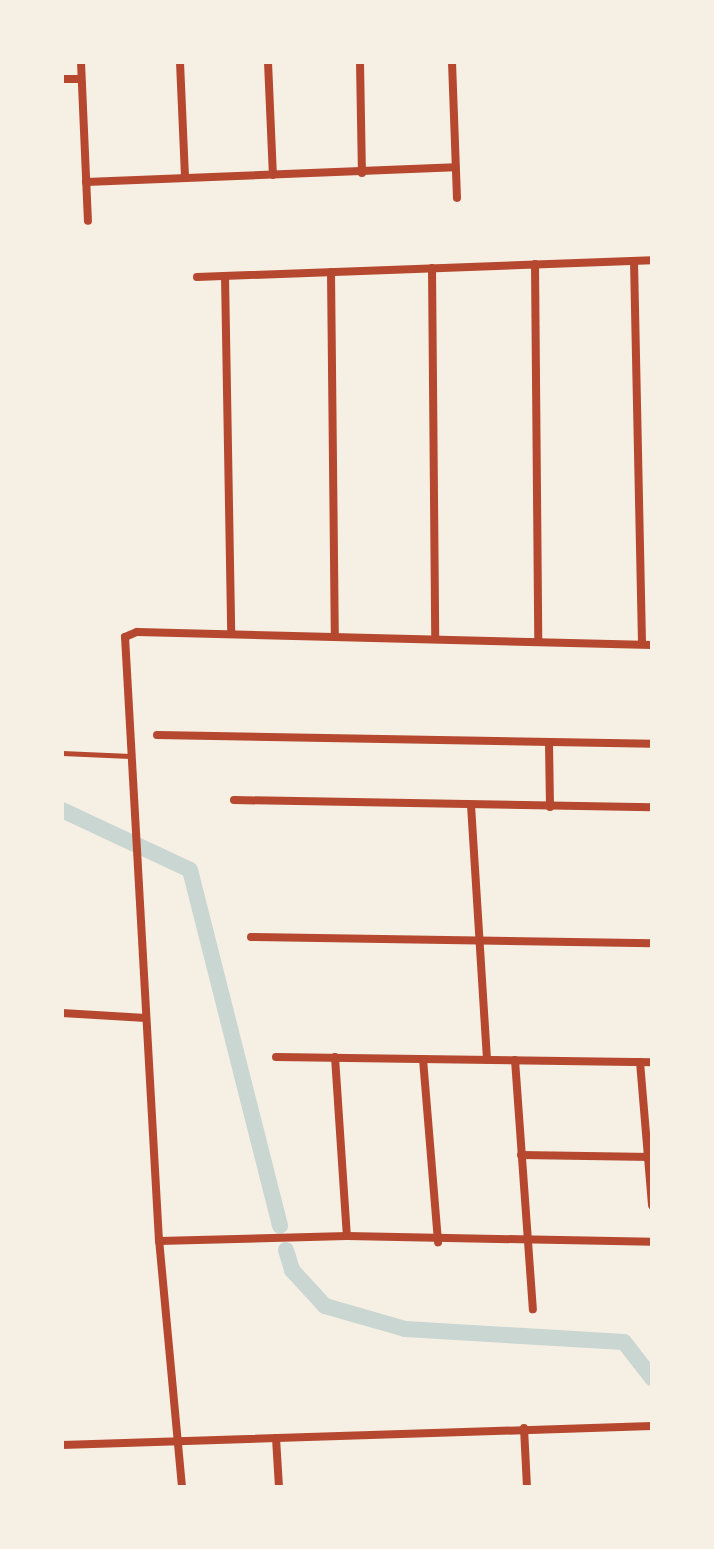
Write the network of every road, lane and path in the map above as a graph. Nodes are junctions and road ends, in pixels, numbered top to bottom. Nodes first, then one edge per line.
1 (81, 62) edge
2 (180, 62) edge
3 (268, 62) edge
4 (360, 62) edge
5 (452, 62) edge
6 (62, 79) edge
7 (81, 79) junction
8 (455, 167) junction
9 (362, 173) junction
10 (273, 175) junction
11 (185, 178) junction
12 (86, 182) junction
13 (457, 198) dead end
14 (88, 221) dead end
15 (652, 260) edge
16 (634, 261) junction
17 (535, 264) junction
18 (432, 268) junction
19 (331, 272) junction
20 (225, 276) junction
21 (197, 277) dead end
22 (231, 634) junction
23 (335, 637) junction
24 (435, 639) junction
25 (538, 642) junction
26 (647, 644) edge
27 (157, 735) dead end
28 (549, 743) junction
29 (652, 744) edge
30 (62, 753) edge
31 (130, 756) junction
32 (234, 800) dead end
33 (471, 805) junction
34 (550, 807) junction
35 (652, 807) edge
36 (251, 937) dead end
37 (479, 941) junction
38 (652, 943) edge
39 (62, 1013) edge
40 (146, 1018) junction
41 (276, 1057) dead end
42 (335, 1057) junction
43 (423, 1059) junction
44 (487, 1059) junction
45 (515, 1060) junction
46 (640, 1062) junction
47 (652, 1062) edge
48 (521, 1155) junction
49 (649, 1157) edge
50 (652, 1206) edge
51 (347, 1236) junction
52 (159, 1241) junction
53 (438, 1242) junction
54 (532, 1242) junction
55 (652, 1242) edge
56 (533, 1309) dead end
57 (652, 1426) edge
58 (524, 1428) junction
59 (276, 1438) junction
60 (177, 1441) junction
61 (62, 1445) edge
62 (182, 1487) edge
63 (279, 1487) edge
64 (527, 1487) edge

1 - 7 street
2 - 11 street
3 - 10 street
4 - 9 street
5 - 8 street
6 - 7 street
7 - 12 street
8 - 9 street
8 - 13 street
9 - 10 street
10 - 11 street
11 - 12 street
12 - 14 street
15 - 16 street
16 - 17 street
16 - 26 street
17 - 18 street
17 - 25 street
18 - 19 street
18 - 24 street
19 - 20 street
19 - 23 street
20 - 21 street
20 - 22 street
22 - 23 street
22 - 31 street
23 - 24 street
24 - 25 street
25 - 26 street
27 - 28 street
28 - 29 street
28 - 34 street
30 - 31 lane
31 - 40 street
32 - 33 street
33 - 34 street
33 - 37 street
34 - 35 street
36 - 37 street
37 - 38 street
37 - 44 street
39 - 40 street
40 - 52 street
41 - 42 street
42 - 43 street
42 - 51 street
43 - 44 street
43 - 53 street
44 - 45 street
45 - 46 street
45 - 48 street
46 - 47 street
46 - 49 street
48 - 49 street
48 - 54 street
49 - 50 street
51 - 52 street
51 - 53 street
52 - 60 street
53 - 54 street
54 - 55 street
54 - 56 street
57 - 58 street
58 - 59 street
58 - 64 street
59 - 60 street
59 - 63 street
60 - 61 street
60 - 62 street

